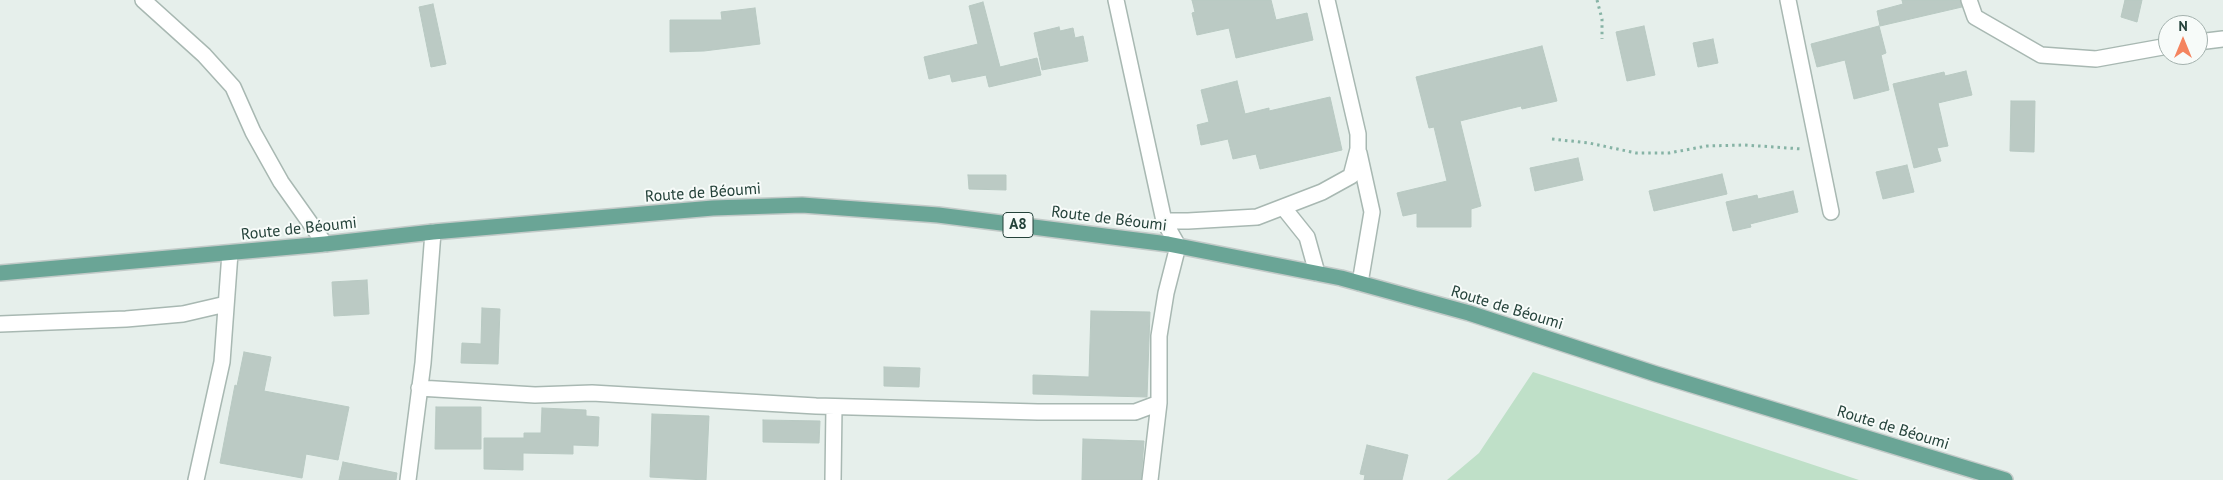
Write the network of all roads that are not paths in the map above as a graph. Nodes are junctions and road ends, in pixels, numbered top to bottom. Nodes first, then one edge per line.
1 (143, 0) edge
2 (1116, 0) edge
3 (1327, 0) edge
4 (1788, 0) edge
5 (1969, 0) edge
6 (2223, 39) edge
7 (2208, 41) edge
8 (2158, 48) edge
9 (1358, 149) junction
10 (1283, 207) junction
11 (1831, 212) dead end
12 (1164, 220) junction
13 (433, 232) junction
14 (325, 244) junction
15 (1178, 246) junction
16 (230, 253) junction
17 (0, 273) edge
18 (1317, 274) junction
19 (1360, 283) junction
20 (226, 304) junction
21 (0, 324) edge
22 (420, 388) junction
23 (1159, 403) junction
24 (834, 407) junction
25 (196, 480) edge
26 (408, 480) edge
27 (833, 480) edge
28 (1150, 480) edge
29 (2005, 480) edge

1 - 14 street
2 - 12 street
3 - 9 street
4 - 11 street
5 - 8 street
6 - 7 street
9 - 10 street
9 - 19 street
10 - 12 street
10 - 18 street
12 - 15 street
13 - 14 main road, Route de Béoumi / A8
13 - 15 main road, Route de Béoumi / A8
13 - 22 street
14 - 16 main road, Route de Béoumi / A8
15 - 18 main road, Route de Béoumi / A8
15 - 23 street
16 - 17 main road, Route de Béoumi / A8
16 - 20 street
18 - 19 main road, Route de Béoumi / A8
19 - 29 main road, Route de Béoumi / A8
20 - 21 street
20 - 25 street
22 - 24 street
22 - 26 street
23 - 24 street
23 - 28 street
24 - 27 street

